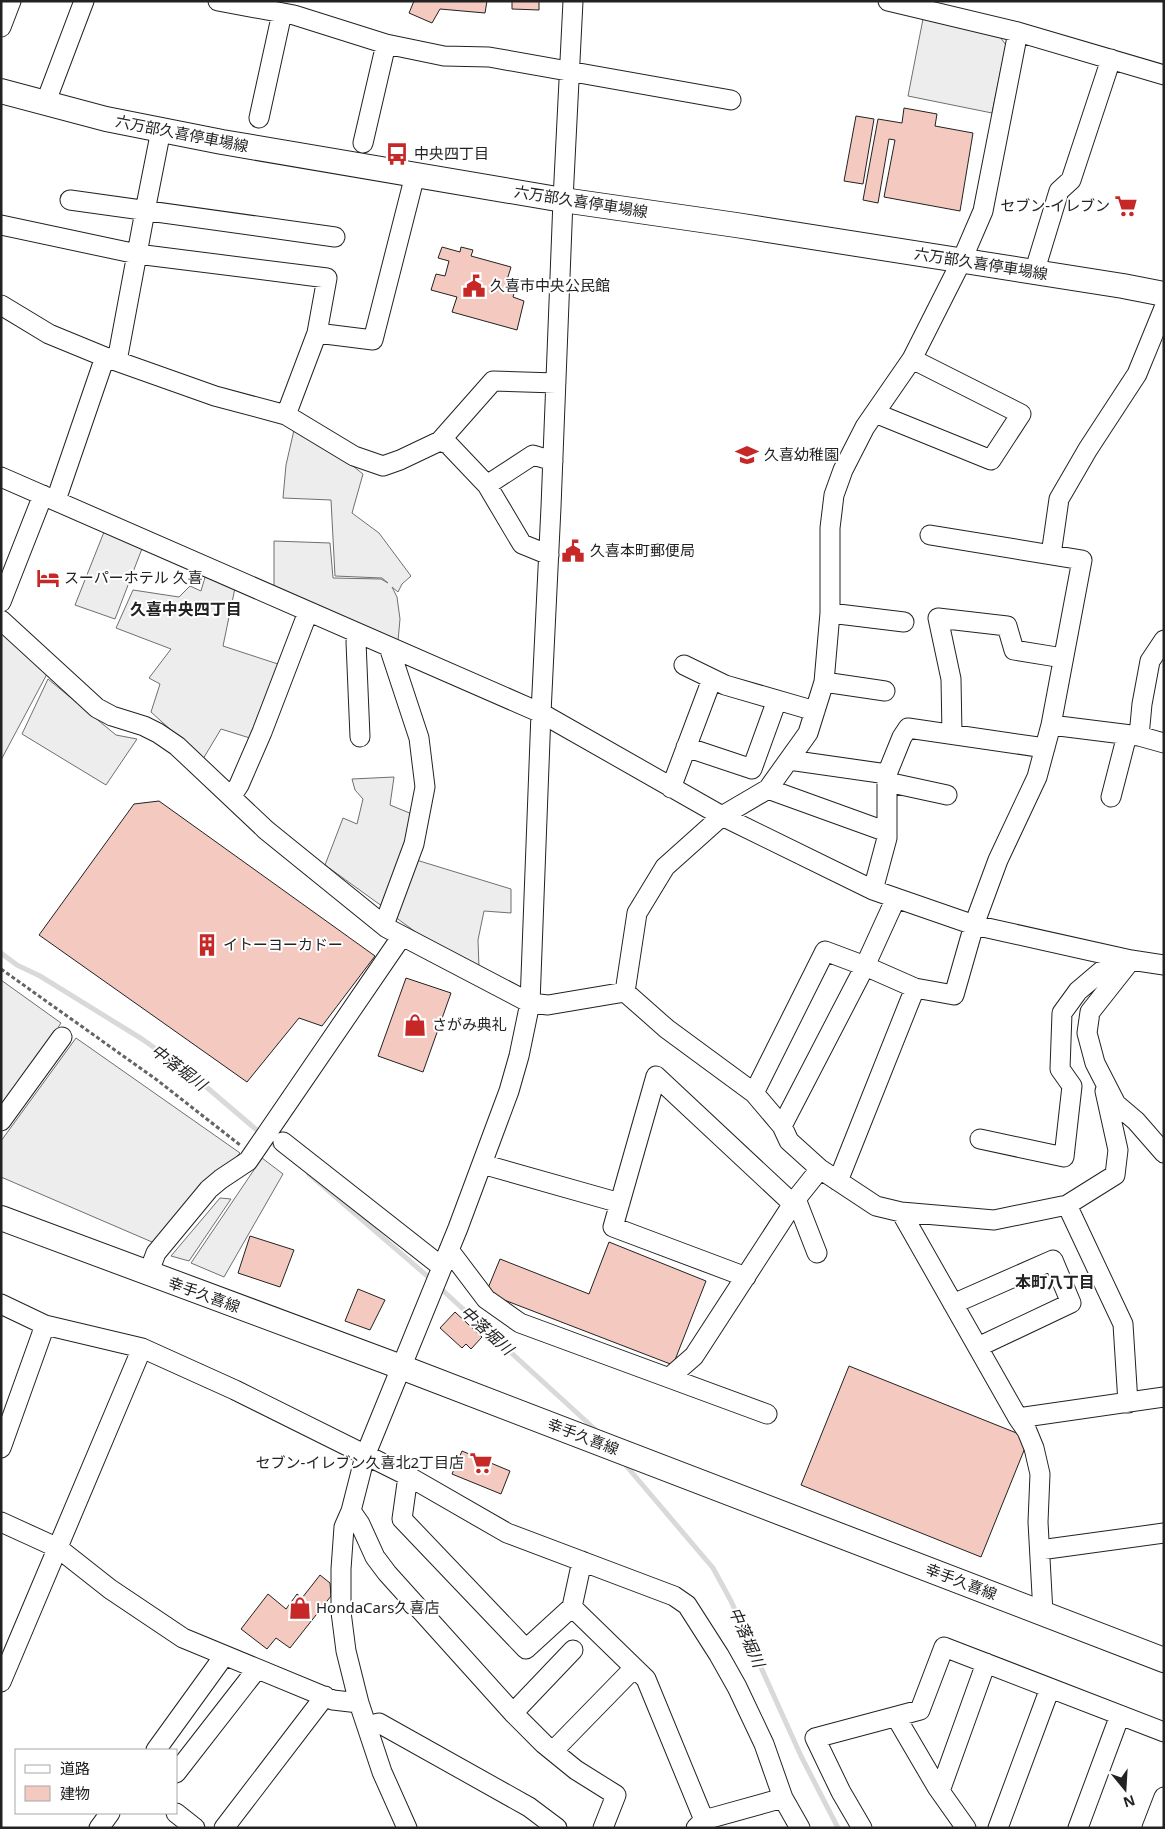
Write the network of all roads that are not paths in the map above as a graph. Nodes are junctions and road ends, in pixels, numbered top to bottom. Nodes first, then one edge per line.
1 (11, 1) edge
2 (84, 1) edge
3 (218, 1) edge
4 (573, 1) edge
5 (888, 1) edge
6 (282, 13) junction
7 (1, 27) edge
8 (1018, 32) junction
9 (386, 44) junction
10 (1111, 59) junction
11 (568, 71) junction
12 (1164, 75) edge
13 (1, 91) edge
14 (731, 100) dead end
15 (45, 104) junction
16 (259, 118) dead end
17 (162, 130) junction
18 (363, 143) dead end
19 (414, 176) junction
20 (70, 200) dead end
21 (563, 200) junction
22 (144, 212) junction
23 (1, 225) edge
24 (335, 237) dead end
25 (137, 254) junction
26 (961, 262) junction
27 (1034, 273) junction
28 (1164, 294) edge
29 (1, 305) edge
30 (1164, 308) edge
31 (317, 333) junction
32 (111, 359) junction
33 (912, 360) junction
34 (556, 383) junction
35 (875, 413) junction
36 (286, 415) junction
37 (440, 441) junction
38 (553, 461) junction
39 (1, 477) edge
40 (487, 485) junction
41 (49, 497) junction
42 (930, 535) dead end
43 (549, 555) junction
44 (1051, 555) junction
45 (1, 602) edge
46 (308, 612) junction
47 (830, 613) junction
48 (1, 620) edge
49 (904, 622) dead end
50 (357, 633) junction
51 (1164, 640) edge
52 (389, 647) junction
53 (1063, 658) junction
54 (684, 665) dead end
55 (712, 678) junction
56 (824, 682) junction
57 (885, 691) dead end
58 (777, 700) junction
59 (815, 711) junction
60 (541, 713) junction
61 (1051, 724) junction
62 (952, 734) junction
63 (1133, 736) junction
64 (360, 737) dead end
65 (1164, 743) edge
66 (686, 747) junction
67 (1045, 748) junction
68 (789, 760) junction
69 (887, 778) junction
70 (671, 788) junction
71 (768, 789) junction
72 (947, 795) dead end
73 (1111, 796) dead end
74 (231, 797) junction
75 (722, 816) junction
76 (887, 832) junction
77 (873, 890) junction
78 (896, 898) junction
79 (384, 925) junction
80 (974, 925) junction
81 (402, 936) junction
82 (1125, 959) junction
83 (1164, 965) edge
84 (865, 966) junction
85 (915, 988) junction
86 (624, 992) junction
87 (530, 1003) junction
88 (62, 1037) dead end
89 (1102, 1075) junction
90 (754, 1093) junction
91 (1, 1122) edge
92 (782, 1126) junction
93 (980, 1139) dead end
94 (283, 1142) dead end
95 (1164, 1153) edge
96 (482, 1164) junction
97 (820, 1169) junction
98 (838, 1181) junction
99 (795, 1202) junction
100 (620, 1203) junction
101 (1067, 1204) junction
102 (901, 1212) junction
103 (1, 1218) edge
104 (817, 1253) dead end
105 (446, 1258) junction
106 (148, 1274) junction
107 (746, 1277) junction
108 (1, 1304) edge
109 (953, 1304) junction
110 (45, 1325) junction
111 (978, 1347) junction
112 (142, 1348) junction
113 (401, 1367) junction
114 (670, 1377) junction
115 (1164, 1398) edge
116 (1128, 1403) junction
117 (767, 1414) dead end
118 (1018, 1418) junction
119 (1, 1448) edge
120 (365, 1456) junction
121 (408, 1476) junction
122 (351, 1512) junction
123 (1, 1522) edge
124 (1164, 1533) edge
125 (58, 1548) junction
126 (1040, 1550) junction
127 (582, 1561) junction
128 (572, 1607) junction
129 (1043, 1613) junction
130 (573, 1650) dead end
131 (224, 1656) junction
132 (1164, 1660) edge
133 (986, 1663) junction
134 (634, 1668) junction
135 (257, 1669) junction
136 (1, 1682) edge
137 (1050, 1688) junction
138 (325, 1696) junction
139 (359, 1703) junction
140 (513, 1712) junction
141 (1120, 1715) junction
142 (896, 1717) junction
143 (367, 1726) junction
144 (1164, 1732) edge
145 (157, 1749) edge
146 (553, 1751) junction
147 (178, 1770) edge
148 (940, 1791) junction
149 (1164, 1797) edge
150 (783, 1798) junction
151 (109, 1814) edge
152 (177, 1814) edge
153 (700, 1824) edge
154 (99, 1828) edge
155 (195, 1828) edge
156 (224, 1828) edge
157 (407, 1828) edge
158 (557, 1828) edge
159 (603, 1828) edge
160 (800, 1828) edge
161 (862, 1828) edge
162 (966, 1828) edge
163 (998, 1828) edge
164 (1078, 1828) edge
165 (1152, 1828) edge

1 - 7 street
2 - 15 street
3 - 6 street
4 - 11 street
5 - 8 street
6 - 9 street
6 - 16 street
8 - 10 street
8 - 26 street
9 - 11 street
9 - 18 street
10 - 12 street
10 - 27 street
11 - 14 street
11 - 21 street
13 - 15 main road, 六万部久喜停車場線
15 - 17 main road, 六万部久喜停車場線
17 - 19 main road, 六万部久喜停車場線
17 - 22 street
19 - 21 main road, 六万部久喜停車場線
19 - 31 street
20 - 22 street
21 - 26 main road, 六万部久喜停車場線
21 - 34 street
22 - 24 street
22 - 25 street
23 - 25 street
25 - 31 street
25 - 32 street
26 - 27 main road, 六万部久喜停車場線
26 - 33 street
27 - 28 main road, 六万部久喜停車場線
29 - 32 street
30 - 44 street
31 - 36 street
32 - 36 street
32 - 41 street
33 - 35 street
33 - 35 street
34 - 37 street
34 - 38 street
35 - 47 street
36 - 37 street
37 - 40 street
38 - 40 street
38 - 43 street
39 - 41 street
40 - 43 street
41 - 45 street
41 - 46 street
42 - 44 street
43 - 60 street
44 - 53 street
46 - 50 street
46 - 74 street
47 - 49 street
47 - 56 street
48 - 74 street
50 - 52 street
50 - 64 street
51 - 63 street
52 - 60 street
52 - 79 street
53 - 61 street
53 - 62 street
54 - 55 street
55 - 58 street
55 - 66 street
56 - 57 street
56 - 59 street
58 - 59 street
58 - 66 street
59 - 68 street
60 - 70 street
60 - 87 street
61 - 63 street
61 - 67 street
62 - 67 street
62 - 69 street
63 - 65 street
63 - 73 street
66 - 70 street
67 - 80 street
68 - 69 street
68 - 71 street
69 - 72 street
69 - 76 street
70 - 75 street
71 - 75 street
71 - 76 street
74 - 79 street
75 - 77 street
75 - 86 street
76 - 77 street
77 - 78 street
78 - 80 street
78 - 84 street
79 - 81 street
80 - 82 street
80 - 85 street
81 - 87 street
81 - 106 street
82 - 83 street
82 - 89 street
82 - 93 street
84 - 85 street
84 - 90 street
84 - 92 street
85 - 98 street
86 - 87 street
86 - 90 street
87 - 96 street
88 - 91 street
89 - 95 street
89 - 101 street
90 - 92 street
92 - 97 street
94 - 105 street
96 - 100 street
96 - 105 street
97 - 98 street
97 - 99 street
98 - 102 street
99 - 100 street
99 - 104 street
99 - 107 street
100 - 107 street
101 - 102 street
101 - 116 street
102 - 109 street
103 - 106 main road, 幸手久喜線
105 - 113 street
105 - 114 street
106 - 113 main road, 幸手久喜線
107 - 114 street
108 - 110 street
109 - 111 street
109 - 111 street
110 - 112 street
110 - 119 street
111 - 118 street
112 - 120 street
112 - 125 street
113 - 120 street
113 - 129 main road, 幸手久喜線
114 - 117 street
115 - 116 street
116 - 118 street
118 - 126 street
120 - 121 street
120 - 122 street
121 - 127 street
121 - 128 street
122 - 139 street
122 - 140 street
123 - 125 street
124 - 126 street
125 - 131 street
125 - 136 street
126 - 129 street
127 - 128 street
127 - 150 street
128 - 134 street
129 - 132 main road, 幸手久喜線
130 - 140 street
131 - 135 street
131 - 145 street
133 - 137 street
133 - 142 street
133 - 148 street
134 - 146 street
134 - 153 street
135 - 138 street
135 - 147 street
137 - 141 street
137 - 163 street
138 - 139 street
138 - 156 street
139 - 143 street
140 - 146 street
141 - 144 street
141 - 164 street
142 - 148 street
142 - 161 street
143 - 157 street
143 - 158 street
146 - 159 street
148 - 162 street
149 - 165 street
150 - 153 street
150 - 160 street
151 - 154 street
152 - 155 street

